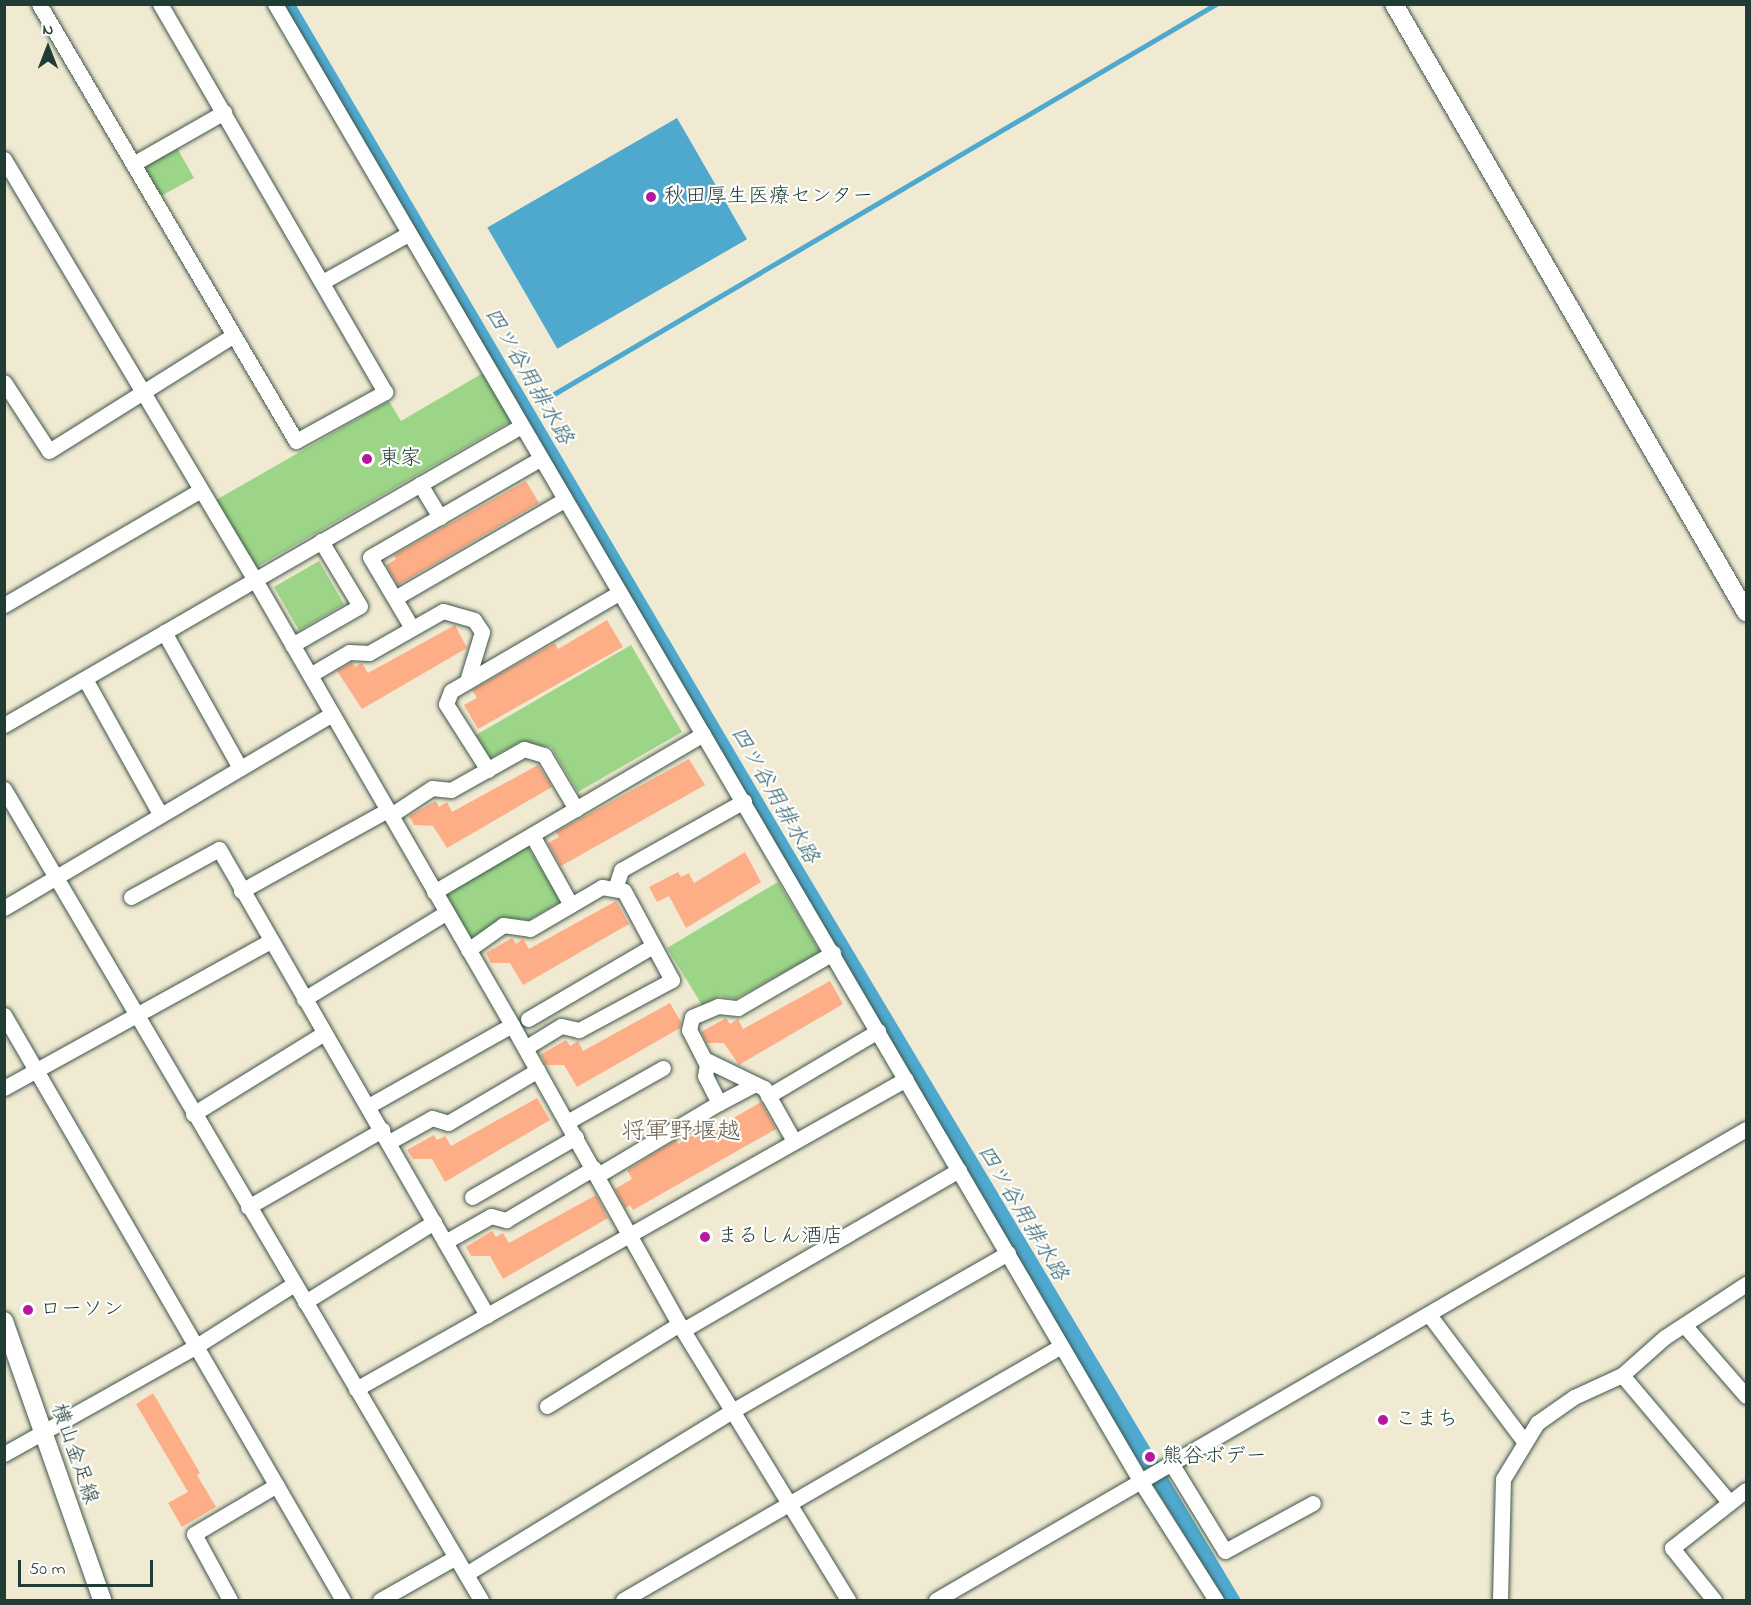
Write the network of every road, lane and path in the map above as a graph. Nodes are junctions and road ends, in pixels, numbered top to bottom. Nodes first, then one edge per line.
1 (39, 4) edge
2 (160, 4) edge
3 (275, 4) edge
4 (1394, 4) edge
5 (224, 112) junction
6 (4, 159) edge
7 (133, 164) junction
8 (408, 234) junction
9 (324, 281) junction
10 (234, 335) junction
11 (4, 382) edge
12 (141, 391) junction
13 (521, 426) junction
14 (540, 459) junction
15 (420, 484) junction
16 (201, 490) junction
17 (564, 500) junction
18 (440, 517) junction
19 (321, 541) junction
20 (255, 580) junction
21 (619, 593) junction
22 (394, 598) junction
23 (4, 605) edge
24 (1746, 612) edge
25 (412, 628) junction
26 (164, 632) junction
27 (292, 645) junction
28 (310, 675) junction
29 (85, 679) junction
30 (467, 681) junction
31 (332, 714) junction
32 (4, 724) edge
33 (703, 734) junction
34 (240, 768) junction
35 (488, 770) junction
36 (4, 789) edge
37 (744, 801) junction
38 (576, 809) junction
39 (389, 813) junction
40 (160, 814) junction
41 (532, 835) junction
42 (54, 876) junction
43 (615, 889) junction
44 (241, 891) junction
45 (435, 891) junction
46 (131, 897) dead end
47 (572, 905) junction
48 (4, 908) edge
49 (447, 912) junction
50 (270, 941) junction
51 (653, 946) junction
52 (468, 950) junction
53 (833, 953) junction
54 (304, 999) junction
55 (4, 1015) edge
56 (137, 1018) junction
57 (528, 1019) dead end
58 (512, 1025) junction
59 (878, 1031) junction
60 (324, 1033) junction
61 (525, 1048) junction
62 (704, 1059) junction
63 (663, 1068) dead end
64 (37, 1069) junction
65 (538, 1070) junction
66 (906, 1079) junction
67 (755, 1084) junction
68 (4, 1088) edge
69 (768, 1096) junction
70 (719, 1103) junction
71 (368, 1106) junction
72 (193, 1114) junction
73 (567, 1122) junction
74 (1746, 1129) edge
75 (385, 1136) junction
76 (576, 1137) junction
77 (794, 1141) junction
78 (959, 1170) junction
79 (596, 1172) junction
80 (472, 1197) dead end
81 (248, 1207) junction
82 (434, 1222) junction
83 (630, 1235) junction
84 (445, 1242) junction
85 (1008, 1253) junction
86 (294, 1284) junction
87 (1746, 1284) edge
88 (305, 1302) junction
89 (487, 1315) junction
90 (1430, 1316) junction
91 (4, 1321) edge
92 (1685, 1326) junction
93 (681, 1327) junction
94 (198, 1345) junction
95 (1062, 1346) junction
96 (1622, 1375) junction
97 (356, 1389) junction
98 (1746, 1396) edge
99 (547, 1406) dead end
100 (732, 1412) junction
101 (42, 1432) junction
102 (1524, 1441) junction
103 (4, 1454) edge
104 (1167, 1466) junction
105 (1144, 1480) junction
106 (277, 1485) junction
107 (1746, 1490) edge
108 (1313, 1503) dead end
109 (1730, 1503) junction
110 (791, 1504) junction
111 (456, 1557) junction
112 (466, 1574) junction
113 (102, 1600) edge
114 (230, 1600) edge
115 (343, 1600) edge
116 (380, 1600) edge
117 (481, 1600) edge
118 (623, 1600) edge
119 (848, 1600) edge
120 (936, 1600) edge
121 (1216, 1600) edge
122 (1500, 1600) edge
123 (1714, 1600) edge

1 - 7 street
2 - 5 street
3 - 8 street
4 - 24 street
5 - 7 street
5 - 9 street
6 - 12 street
7 - 10 street
8 - 9 street
8 - 13 street
9 - 10 street
10 - 12 street
11 - 12 street
12 - 16 street
13 - 14 street
13 - 15 street
14 - 17 street
14 - 18 street
15 - 18 street
15 - 19 street
16 - 20 street
16 - 23 street
17 - 21 street
17 - 22 street
18 - 22 street
19 - 20 street
19 - 27 street
20 - 26 street
20 - 27 street
21 - 30 street
21 - 33 street
22 - 25 street
25 - 28 street
25 - 30 street
26 - 29 street
26 - 34 street
27 - 28 street
28 - 31 street
29 - 32 street
29 - 40 street
30 - 35 street
31 - 34 street
31 - 39 street
33 - 37 street
33 - 38 street
34 - 40 street
35 - 38 street
35 - 39 street
36 - 42 street
37 - 43 street
37 - 53 street
38 - 41 street
39 - 44 street
39 - 45 street
40 - 42 street
41 - 45 street
41 - 47 street
42 - 48 street
42 - 56 street
43 - 47 street
43 - 51 street
44 - 46 street
44 - 50 street
45 - 49 street
47 - 52 street
49 - 52 street
49 - 54 street
50 - 54 street
50 - 56 street
51 - 57 street
51 - 61 street
52 - 58 street
53 - 59 street
53 - 62 street
54 - 60 street
55 - 64 street
56 - 64 street
56 - 72 street
58 - 61 street
58 - 71 street
59 - 66 street
59 - 69 street
60 - 71 street
60 - 72 street
61 - 65 street
62 - 67 street
62 - 70 street
63 - 73 street
64 - 68 street
64 - 94 street
65 - 73 street
65 - 75 street
66 - 77 street
66 - 78 street
67 - 69 street
67 - 70 street
69 - 77 street
70 - 79 street
71 - 75 street
72 - 81 street
73 - 76 street
74 - 90 street
75 - 81 street
75 - 82 street
76 - 79 street
76 - 80 street
77 - 83 street
78 - 85 street
78 - 93 street
79 - 83 street
79 - 84 street
81 - 86 street
82 - 84 street
82 - 88 street
83 - 89 street
83 - 93 street
84 - 89 street
85 - 95 street
85 - 100 street
86 - 88 street
86 - 94 street
87 - 92 street
88 - 97 street
89 - 97 street
90 - 102 street
90 - 104 street
91 - 101 street, 横山金足線
92 - 96 street
92 - 98 street
93 - 99 street
93 - 100 street
94 - 101 street
94 - 106 street
95 - 105 street
95 - 110 street
96 - 102 street
96 - 109 street
97 - 111 street
100 - 110 street
100 - 112 street
101 - 103 street
101 - 113 street, 横山金足線
102 - 122 street
104 - 105 street
104 - 108 street
105 - 120 street
105 - 121 street
106 - 114 street
106 - 115 street
107 - 109 street
109 - 123 street
110 - 118 street
110 - 119 street
111 - 112 street
111 - 116 street
112 - 117 street

